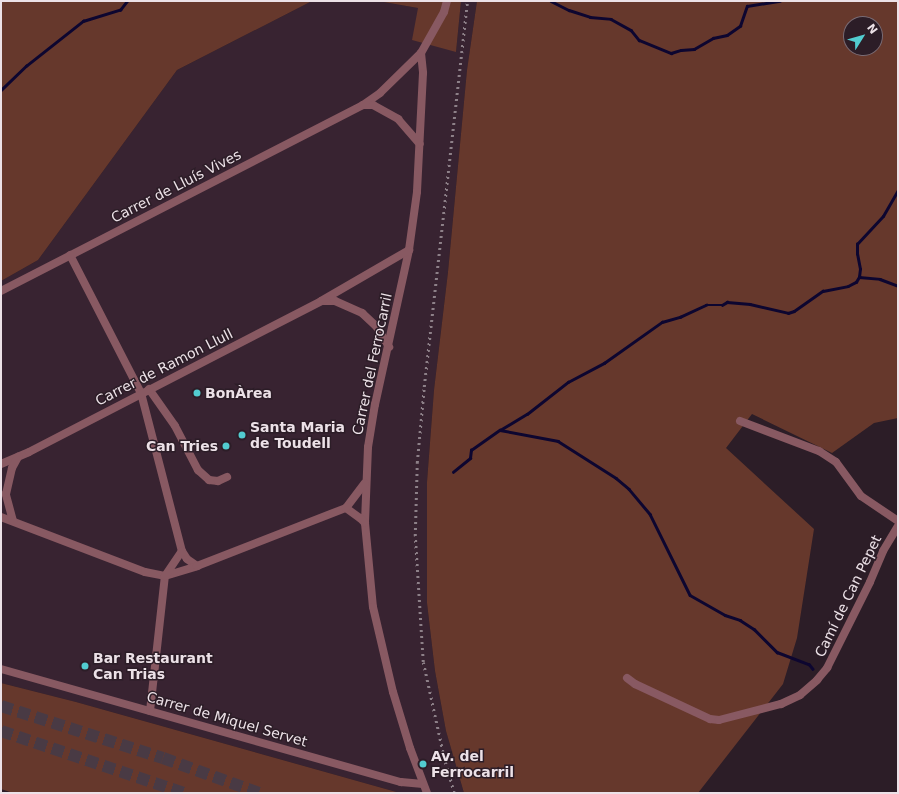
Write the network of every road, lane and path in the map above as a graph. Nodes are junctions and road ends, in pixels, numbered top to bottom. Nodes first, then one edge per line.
1 (447, 1) edge
2 (421, 53) junction
3 (363, 105) junction
4 (420, 144) junction
5 (410, 250) junction
6 (70, 255) junction
7 (389, 263) junction
8 (405, 272) junction
9 (1, 291) edge
10 (321, 301) junction
11 (389, 347) junction
12 (145, 391) junction
13 (740, 421) dead end
14 (19, 457) junction
15 (1, 464) edge
16 (227, 477) dead end
17 (365, 483) junction
18 (346, 508) junction
19 (1, 517) edge
20 (13, 521) junction
21 (898, 521) edge
22 (365, 523) junction
23 (898, 526) edge
24 (182, 551) junction
25 (197, 566) junction
26 (165, 576) junction
27 (1, 669) edge
28 (627, 678) dead end
29 (150, 711) junction
30 (423, 784) junction
31 (427, 793) edge

1 - 2 street, Carrer de Lluís Vives
2 - 3 street, Carrer de Lluís Vives
2 - 4 street, Carrer del Ferrocarril
3 - 4 street
3 - 6 street, Carrer de Lluís Vives
4 - 5 street, Carrer del Ferrocarril
5 - 7 street, Carrer de Ramon Llull
5 - 8 street, Carrer del Ferrocarril
6 - 9 street, Carrer de Lluís Vives
6 - 12 street
7 - 8 street
7 - 10 street, Carrer de Ramon Llull
8 - 11 street, Carrer del Ferrocarril
10 - 11 street
10 - 12 street, Carrer de Ramon Llull
11 - 17 street, Carrer del Ferrocarril
12 - 14 street, Carrer de Ramon Llull
12 - 16 street
12 - 24 street
13 - 21 street
14 - 15 street, Carrer de Ramon Llull
14 - 20 street
17 - 18 street
17 - 22 street, Carrer del Ferrocarril
18 - 22 street
18 - 25 street
19 - 20 street
20 - 26 street
22 - 30 street, Carrer del Ferrocarril
23 - 28 street, Camí de Can Pepet
24 - 25 street
24 - 26 street
25 - 26 street
26 - 29 street
27 - 29 street, Carrer de Miquel Servet
29 - 30 street, Carrer de Miquel Servet
30 - 31 street, Carrer del Ferrocarril

